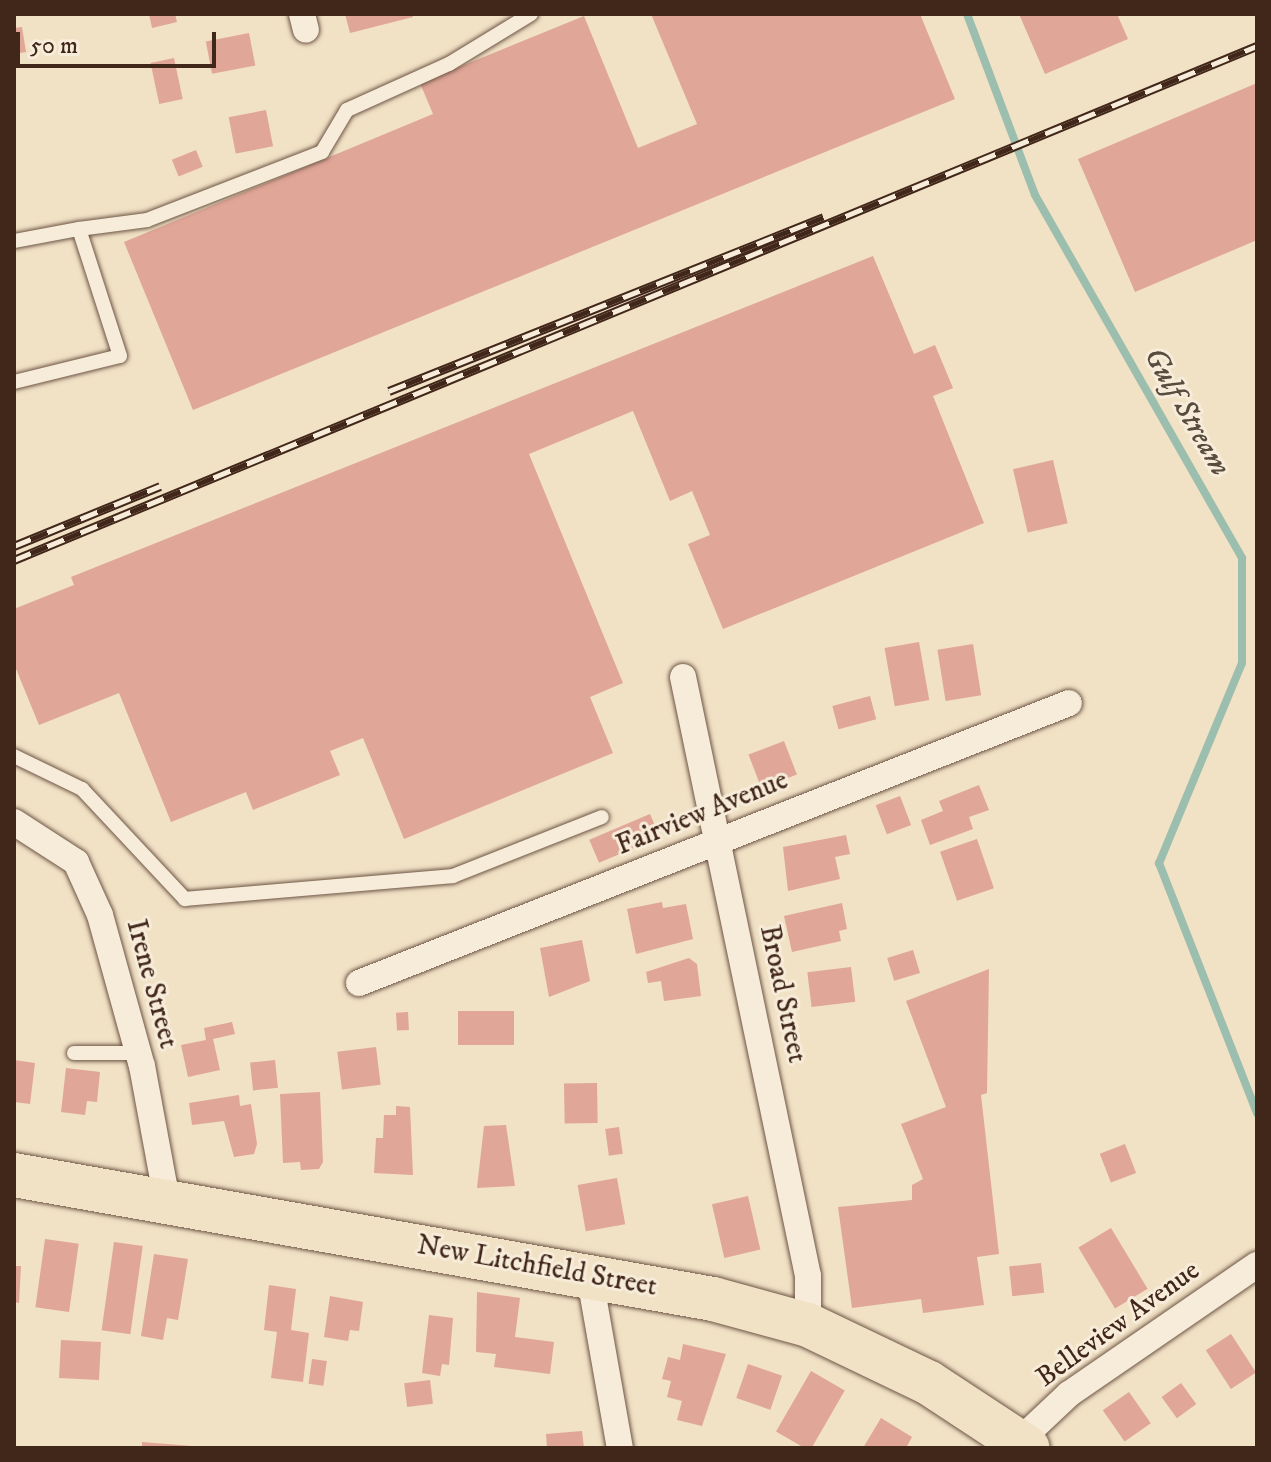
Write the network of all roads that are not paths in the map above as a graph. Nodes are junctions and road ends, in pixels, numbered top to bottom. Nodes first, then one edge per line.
1 (531, 14) edge
2 (79, 229) junction
3 (14, 241) edge
4 (14, 382) edge
5 (683, 677) dead end
6 (1069, 703) dead end
7 (14, 756) edge
8 (602, 817) dead end
9 (14, 822) edge
10 (717, 841) junction
11 (359, 983) dead end
12 (74, 1053) dead end
13 (138, 1053) junction
14 (14, 1175) edge
15 (167, 1201) junction
16 (1257, 1265) edge
17 (589, 1273) junction
18 (808, 1325) junction
19 (1024, 1444) edge
20 (620, 1448) edge

1 - 2 lane
2 - 3 lane
2 - 4 lane
5 - 10 street, Broad Street
6 - 10 street, Fairview Avenue
7 - 8 lane
9 - 13 street, Irene Street
10 - 11 street, Fairview Avenue
10 - 18 street, Broad Street
12 - 13 lane
13 - 15 street, Irene Street
14 - 15 highway, New Litchfield Street
15 - 17 highway, New Litchfield Street
16 - 19 street, Belleview Avenue
17 - 18 highway, New Litchfield Street
17 - 20 street
18 - 19 highway, New Litchfield Street

